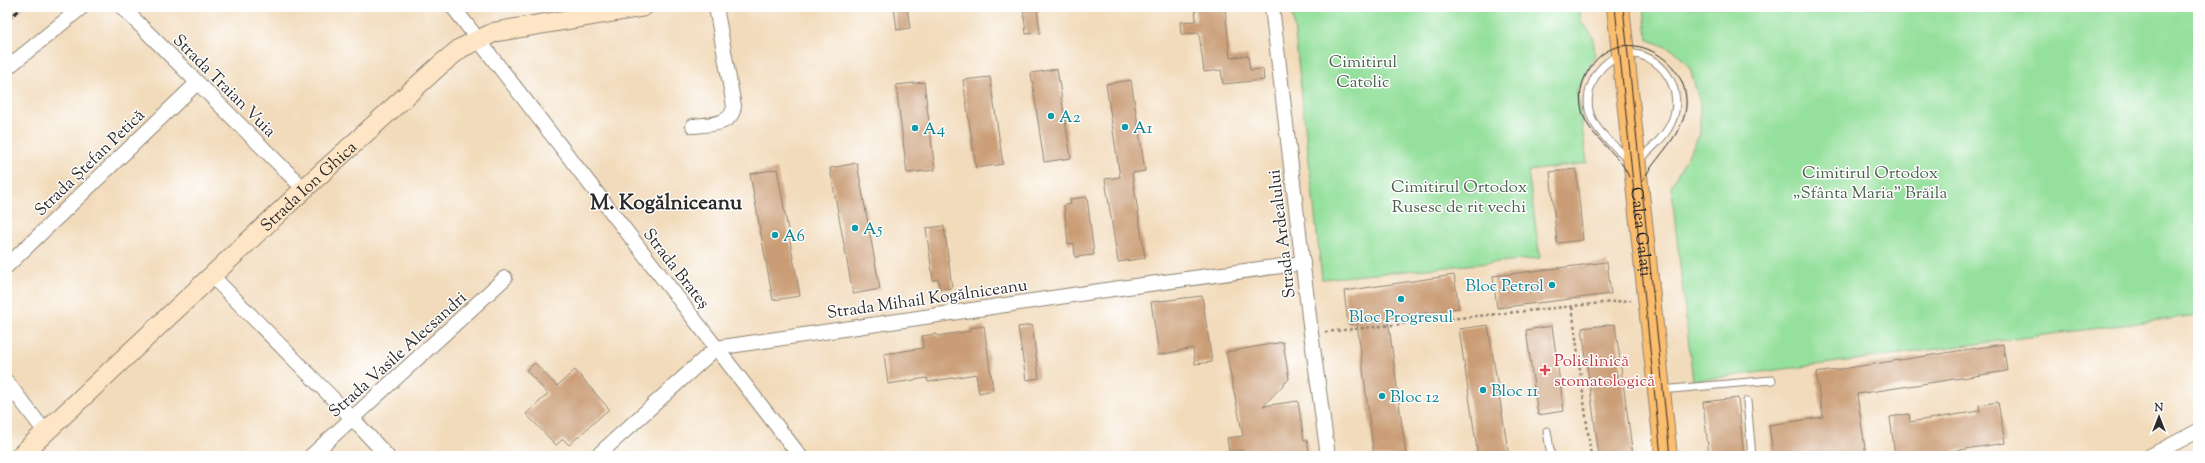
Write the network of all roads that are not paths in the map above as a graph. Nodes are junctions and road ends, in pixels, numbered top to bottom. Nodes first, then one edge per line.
1 (82, 7) edge
2 (122, 7) edge
3 (453, 7) edge
4 (643, 7) edge
5 (716, 7) edge
6 (1272, 7) edge
7 (1618, 7) edge
8 (479, 39) junction
9 (1624, 54) junction
10 (7, 68) edge
11 (197, 83) junction
12 (693, 126) dead end
13 (1634, 164) junction
14 (304, 189) junction
15 (1303, 263) junction
16 (7, 266) edge
17 (212, 276) junction
18 (505, 278) dead end
19 (716, 348) junction
20 (1772, 380) dead end
21 (7, 382) edge
22 (1659, 391) junction
23 (1747, 401) dead end
24 (353, 419) junction
25 (1547, 431) dead end
26 (2198, 431) edge
27 (46, 433) junction
28 (28, 453) edge
29 (311, 456) edge
30 (387, 456) edge
31 (597, 456) edge
32 (800, 456) edge
33 (1328, 456) edge
34 (1551, 456) edge
35 (1666, 456) edge
36 (1752, 456) edge
37 (2150, 456) edge

1 - 10 street
2 - 11 street, Strada Traian Vuia
3 - 8 street, Strada Brateș
4 - 8 street, Strada Ion Ghica
5 - 12 street
6 - 15 street, Strada Ardealului
7 - 9 main road, Calea Galați
8 - 14 street, Strada Ion Ghica
8 - 19 street, Strada Brateș
9 - 13 main road, Calea Galați
9 - 13 lane
9 - 13 lane
11 - 14 street, Strada Traian Vuia
11 - 16 street, Strada Ștefan Petică
13 - 22 main road, Calea Galați
14 - 17 street, Strada Ion Ghica
15 - 19 street, Strada Mihail Kogălniceanu
15 - 33 street, Strada Ardealului
17 - 24 street
17 - 27 street, Strada Ion Ghica
18 - 24 street, Strada Vasile Alecsandri
19 - 31 street
19 - 32 street, Strada Brateș
20 - 22 lane
21 - 27 street
22 - 35 main road, Calea Galați
23 - 36 lane
24 - 29 street, Strada Vasile Alecsandri
24 - 30 street
25 - 34 lane
26 - 37 street
27 - 28 street, Strada Ion Ghica

